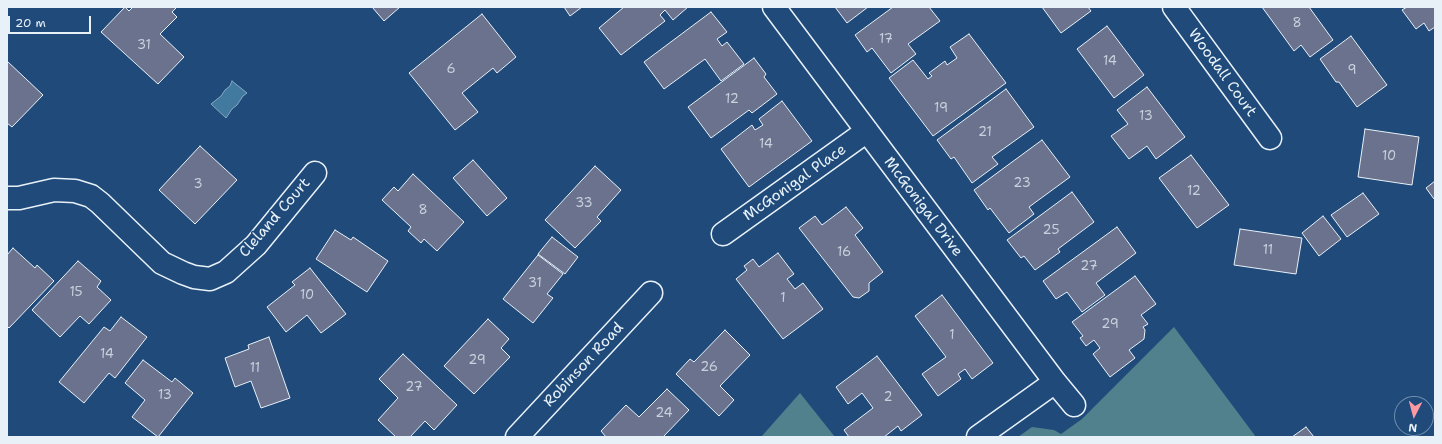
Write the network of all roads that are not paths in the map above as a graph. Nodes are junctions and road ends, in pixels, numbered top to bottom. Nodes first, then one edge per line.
1 (774, 7) edge
2 (1174, 7) edge
3 (867, 131) junction
4 (1270, 138) dead end
5 (315, 173) dead end
6 (7, 198) edge
7 (723, 234) dead end
8 (651, 293) dead end
9 (1055, 382) junction
10 (1074, 405) dead end
11 (517, 437) edge
12 (978, 437) edge

1 - 3 street, McGonigal Drive
2 - 4 street, Woodall Court
3 - 7 street, McGonigal Place
3 - 9 street, McGonigal Drive
5 - 6 street, Cleland Court
8 - 11 street, Robinson Road
9 - 10 street, McGonigal Drive
9 - 12 street

